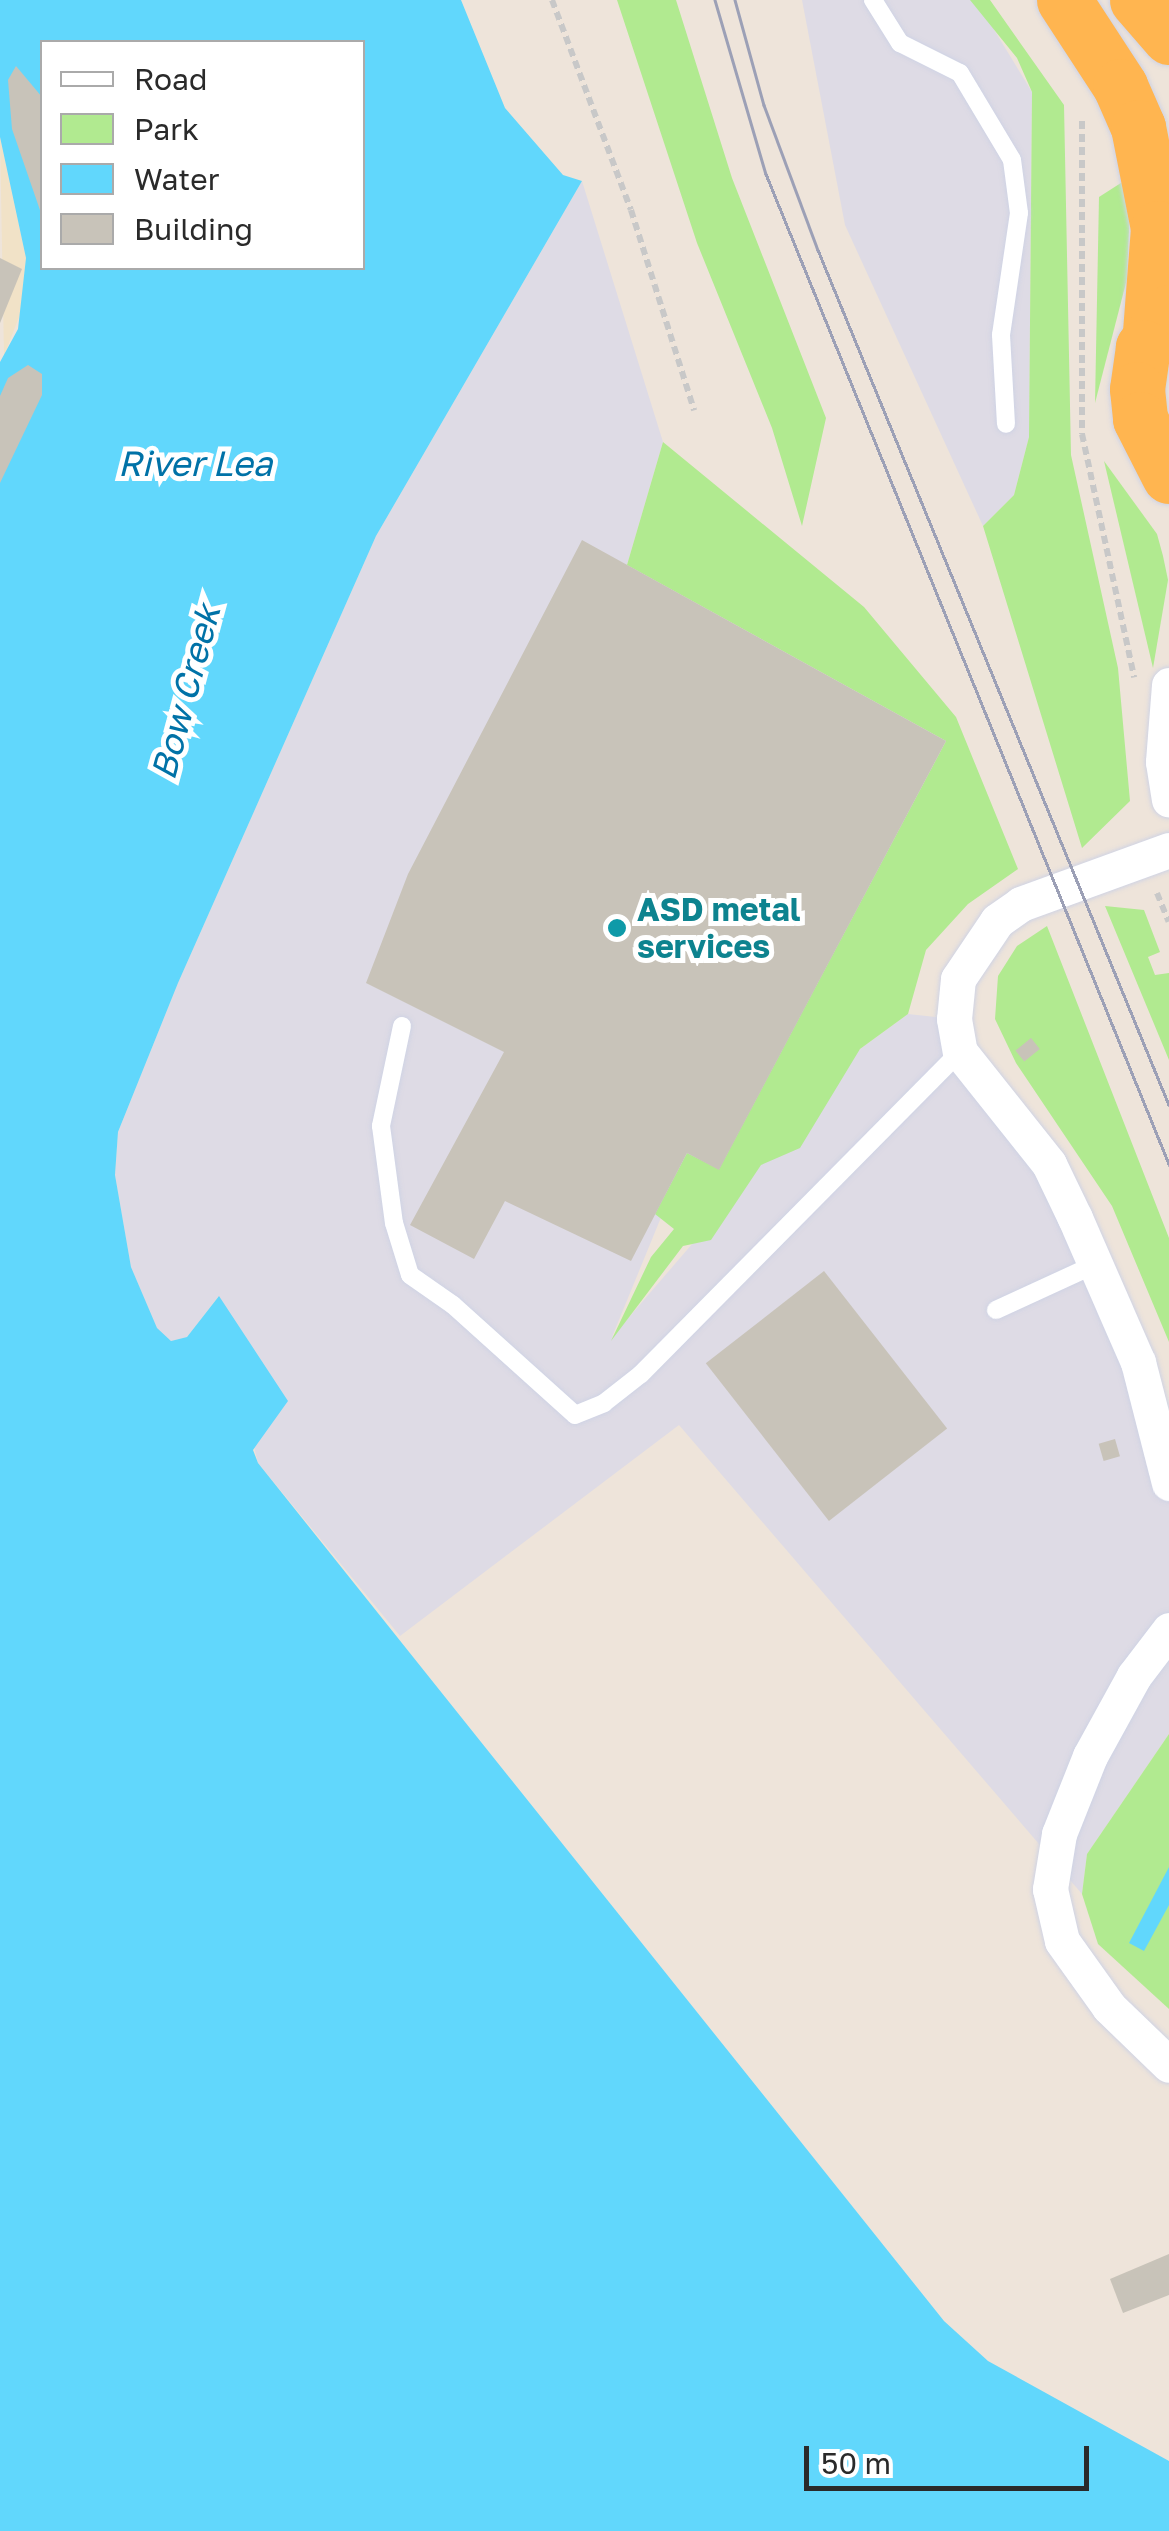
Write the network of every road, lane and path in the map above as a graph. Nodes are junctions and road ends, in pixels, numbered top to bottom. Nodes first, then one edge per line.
1 (552, 0) edge
2 (873, 0) edge
3 (1064, 0) edge
4 (1137, 0) edge
5 (1169, 37) edge
6 (1084, 129) dead end
7 (1160, 322) edge
8 (694, 410) dead end
9 (1006, 424) dead end
10 (1168, 481) edge
11 (1133, 672) dead end
12 (1169, 684) edge
13 (1169, 800) edge
14 (1169, 850) edge
15 (1158, 896) dead end
16 (1169, 922) edge
17 (402, 1026) dead end
18 (960, 1052) junction
19 (1096, 1264) junction
20 (996, 1310) dead end
21 (1169, 1483) edge
22 (1169, 1630) edge
23 (1169, 2065) edge

1 - 8 path
2 - 9 lane
3 - 7 highway
4 - 5 highway
6 - 11 path
7 - 10 highway
12 - 13 street
14 - 18 street
15 - 16 path
17 - 18 lane
18 - 19 street
19 - 20 lane
19 - 21 street
22 - 23 street

